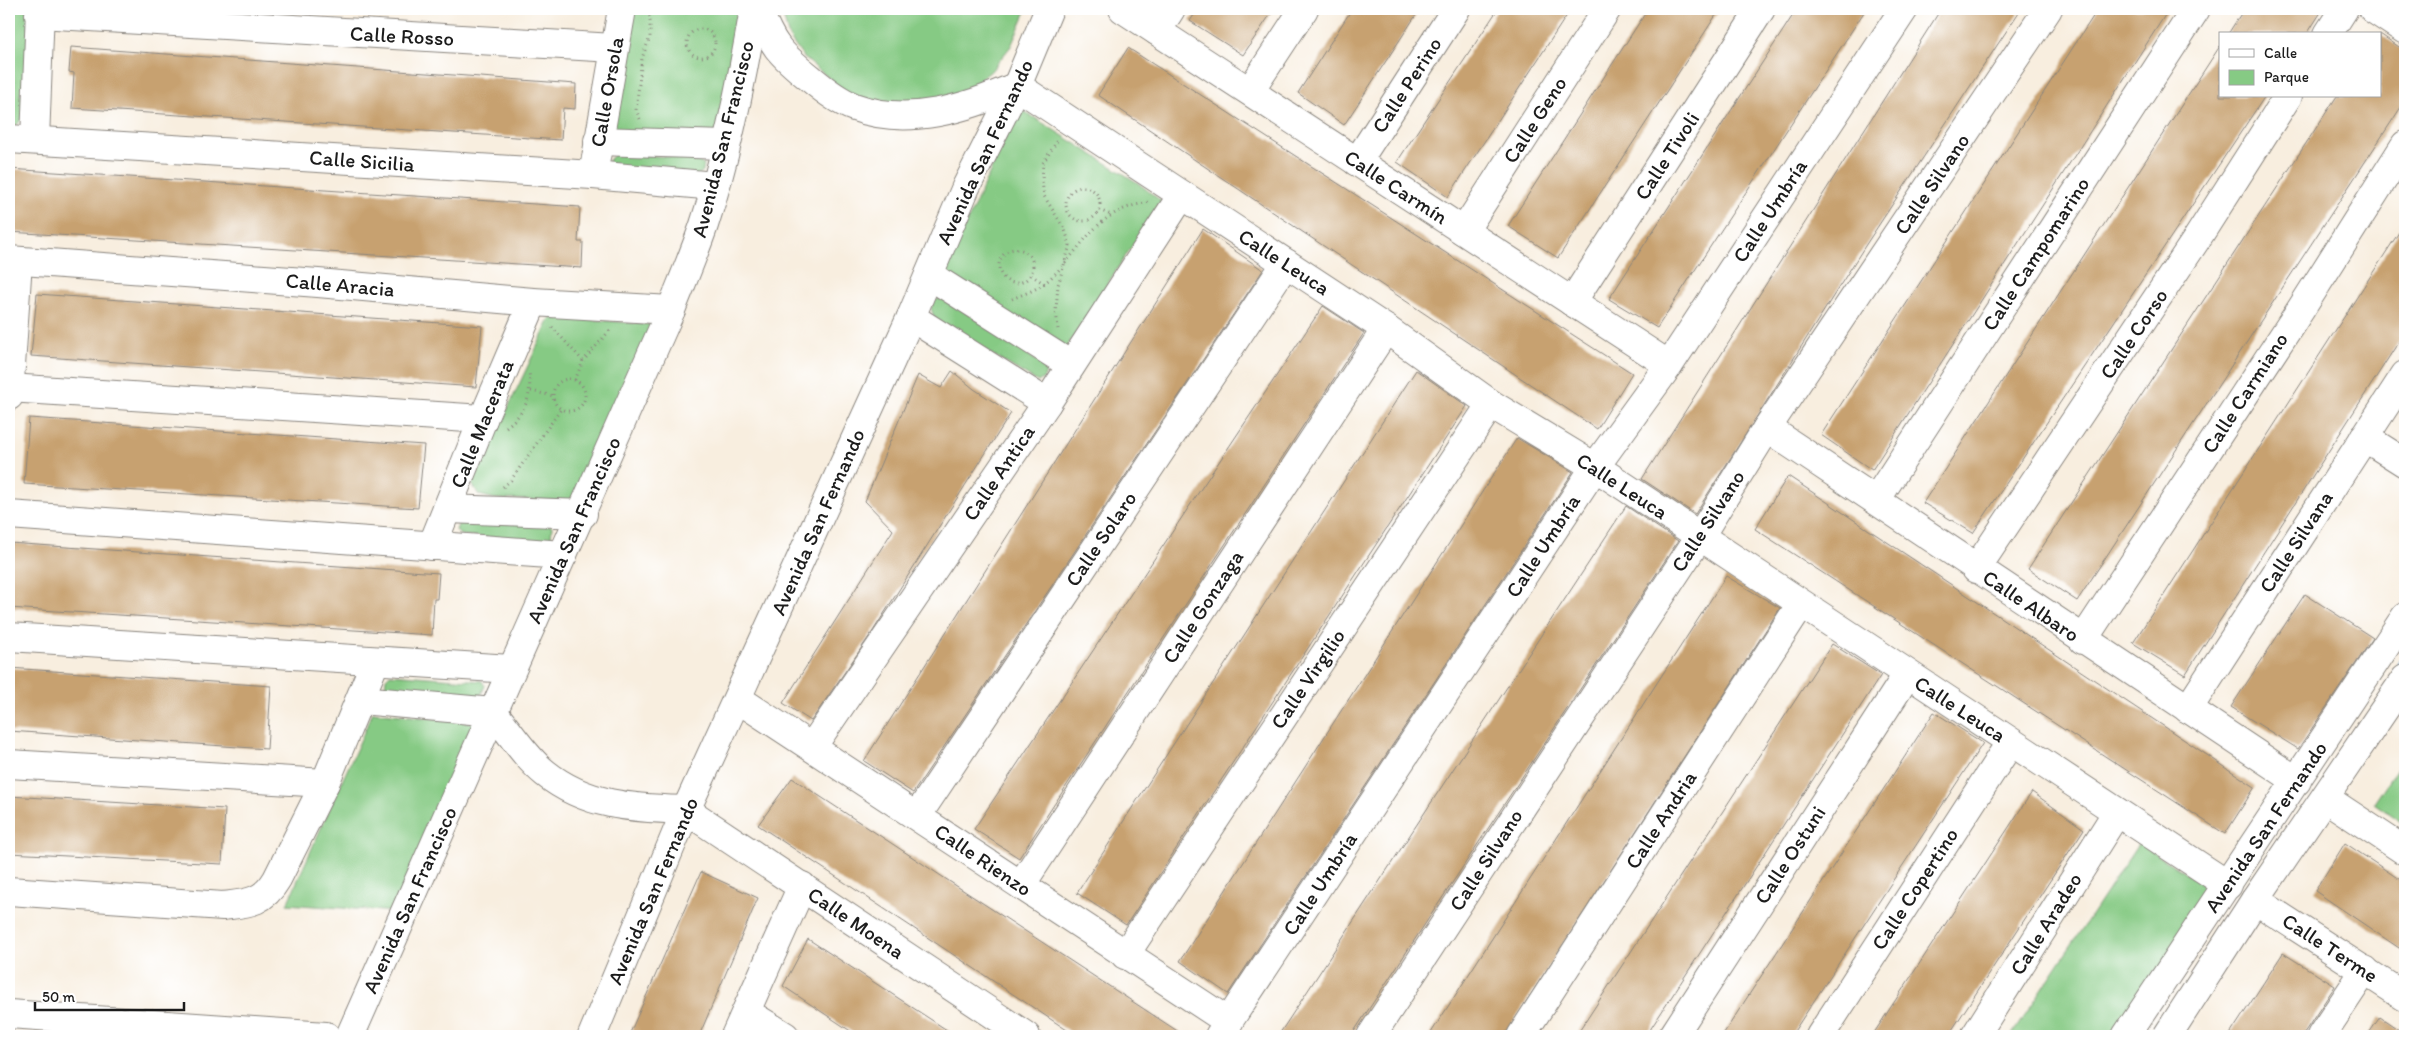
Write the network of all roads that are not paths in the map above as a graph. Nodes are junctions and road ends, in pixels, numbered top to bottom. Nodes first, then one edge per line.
1 (622, 9) edge
2 (754, 9) edge
3 (758, 9) edge
4 (1049, 9) edge
5 (1122, 9) edge
6 (1304, 9) edge
7 (1456, 9) edge
8 (1607, 9) edge
9 (1761, 9) edge
10 (1904, 9) edge
11 (2048, 9) edge
12 (2196, 9) edge
13 (2344, 9) edge
14 (2373, 9) edge
15 (40, 12) edge
16 (1164, 20) edge
17 (2405, 30) edge
18 (2329, 32) edge
19 (614, 48) junction
20 (1017, 86) junction
21 (1250, 91) junction
22 (2287, 98) edge
23 (22, 140) edge
24 (598, 141) junction
25 (725, 145) junction
26 (2405, 145) edge
27 (1357, 162) junction
28 (594, 175) junction
29 (715, 186) junction
30 (1182, 195) junction
31 (1464, 230) junction
32 (14, 260) edge
33 (1286, 263) junction
34 (929, 275) junction
35 (1572, 302) junction
36 (671, 310) junction
37 (540, 313) junction
38 (911, 317) junction
39 (1386, 329) junction
40 (1072, 365) junction
41 (1669, 365) junction
42 (9, 388) edge
43 (2401, 392) edge
44 (9, 396) edge
45 (1047, 403) junction
46 (1492, 404) junction
47 (492, 424) junction
48 (1767, 428) junction
49 (2364, 437) junction
50 (2405, 463) edge
51 (1595, 467) junction
52 (1876, 500) junction
53 (447, 509) junction
54 (583, 514) junction
55 (9, 515) edge
56 (1700, 536) junction
57 (432, 546) junction
58 (563, 555) junction
59 (1976, 568) junction
60 (1801, 604) junction
61 (2405, 617) edge
62 (9, 637) edge
63 (2083, 640) junction
64 (375, 662) junction
65 (511, 668) junction
66 (1907, 675) junction
67 (2405, 679) edge
68 (738, 699) junction
69 (361, 700) junction
70 (2188, 710) junction
71 (493, 712) junction
72 (2010, 743) junction
73 (812, 748) junction
74 (9, 764) edge
75 (2297, 781) junction
76 (325, 783) junction
77 (2325, 798) junction
78 (686, 810) junction
79 (2117, 812) junction
80 (917, 816) junction
81 (2264, 831) junction
82 (2291, 848) junction
83 (2405, 850) edge
84 (1021, 885) junction
85 (2228, 885) junction
86 (802, 886) junction
87 (9, 892) edge
88 (2255, 900) junction
89 (1125, 955) junction
90 (2365, 970) junction
91 (2405, 997) edge
92 (746, 1012) junction
93 (9, 1014) edge
94 (1224, 1029) edge
95 (209, 1032) edge
96 (326, 1036) edge
97 (350, 1036) edge
98 (592, 1036) edge
99 (735, 1036) edge
100 (785, 1036) edge
101 (1026, 1036) edge
102 (1371, 1036) edge
103 (1521, 1036) edge
104 (1672, 1036) edge
105 (1820, 1036) edge
106 (1975, 1036) edge
107 (2126, 1036) edge
108 (2167, 1036) edge
109 (2321, 1036) edge

1 - 19 street, Calle Orsola
2 - 25 street, Avenida San Francisco
3 - 20 street
4 - 20 street, Avenida San Fernando
5 - 16 street, Calle Carmín
6 - 21 street
7 - 27 street, Calle Perino
8 - 31 street, Calle Geno
9 - 35 street, Calle Tivoli
10 - 41 street, Calle Umbría
11 - 48 street, Calle Silvano
12 - 52 street, Calle Campomarino
13 - 18 street
14 - 17 street
15 - 19 street, Calle Rosso
15 - 23 street
16 - 21 street, Calle Carmín
19 - 24 street, Calle Orsola
20 - 30 street, Calle Leuca
20 - 34 street, Avenida San Fernando
21 - 27 street, Calle Carmín
22 - 59 street, Calle Corso
23 - 28 street, Calle Sicilia
24 - 25 street
24 - 28 street, Calle Orsola
25 - 29 street, Avenida San Francisco
26 - 63 street, Calle Carmiano
27 - 31 street, Calle Carmín
28 - 29 street, Calle Sicilia
29 - 36 street, Avenida San Francisco
30 - 33 street, Calle Leuca
30 - 40 street, Calle Antica
31 - 35 street, Calle Carmín
32 - 37 street, Calle Aracia
32 - 42 street
33 - 39 street, Calle Leuca
33 - 80 street, Calle Solaro
34 - 38 street, Avenida San Fernando
34 - 40 street
35 - 41 street, Calle Carmín
36 - 37 street, Calle Aracia
36 - 54 street, Avenida San Francisco
37 - 47 street, Calle Macerata
38 - 45 street
38 - 68 street, Avenida San Fernando
39 - 46 street, Calle Leuca
39 - 84 street, Calle Gonzaga
40 - 45 street, Calle Antica
41 - 51 street, Calle Umbría
42 - 44 street
42 - 47 street
43 - 49 street, Calle Silvana
45 - 73 street, Calle Antica
46 - 51 street, Calle Leuca
46 - 89 street, Calle Virgilio
47 - 53 street, Calle Macerata
48 - 52 street, Calle Albaro
48 - 56 street, Calle Silvano
49 - 50 street
49 - 70 street, Calle Silvana
51 - 56 street, Calle Leuca
51 - 94 street, Calle Umbría
52 - 59 street, Calle Albaro
53 - 54 street
53 - 57 street, Calle Macerata
54 - 58 street, Avenida San Francisco
55 - 57 street
56 - 60 street, Calle Leuca
56 - 102 street, Calle Silvano
57 - 58 street
58 - 65 street, Avenida San Francisco
59 - 63 street, Calle Albaro
60 - 66 street, Calle Leuca
60 - 103 street, Calle Andria
61 - 75 street, Avenida San Fernando
62 - 64 street
63 - 70 street, Calle Albaro
64 - 65 street
64 - 69 street
65 - 71 street, Avenida San Francisco
66 - 72 street, Calle Leuca
66 - 104 street, Calle Ostuni
67 - 77 street, Avenida San Fernando
68 - 73 street, Calle Rienzo
68 - 78 street, Avenida San Fernando
69 - 71 street
69 - 76 street
70 - 75 street, Calle Albaro
71 - 78 street
71 - 97 street, Avenida San Francisco
72 - 79 street, Calle Leuca
72 - 105 street, Calle Copertino
73 - 80 street, Calle Rienzo
74 - 76 street
75 - 81 street, Avenida San Fernando
76 - 87 street
77 - 82 street, Avenida San Fernando
77 - 83 street
78 - 86 street, Calle Moena
78 - 98 street, Avenida San Fernando
79 - 85 street, Calle Leuca
79 - 106 street, Calle Aradeo
80 - 84 street, Calle Rienzo
81 - 82 street
81 - 85 street, Avenida San Fernando
82 - 88 street, Avenida San Fernando
84 - 89 street, Calle Rienzo
85 - 107 street, Avenida San Fernando
86 - 92 street
86 - 101 street, Calle Moena
88 - 90 street, Calle Terme
88 - 108 street, Avenida San Fernando
89 - 94 street, Calle Rienzo
90 - 91 street, Calle Terme
90 - 109 street
92 - 99 street
92 - 100 street
93 - 95 street
95 - 96 street

